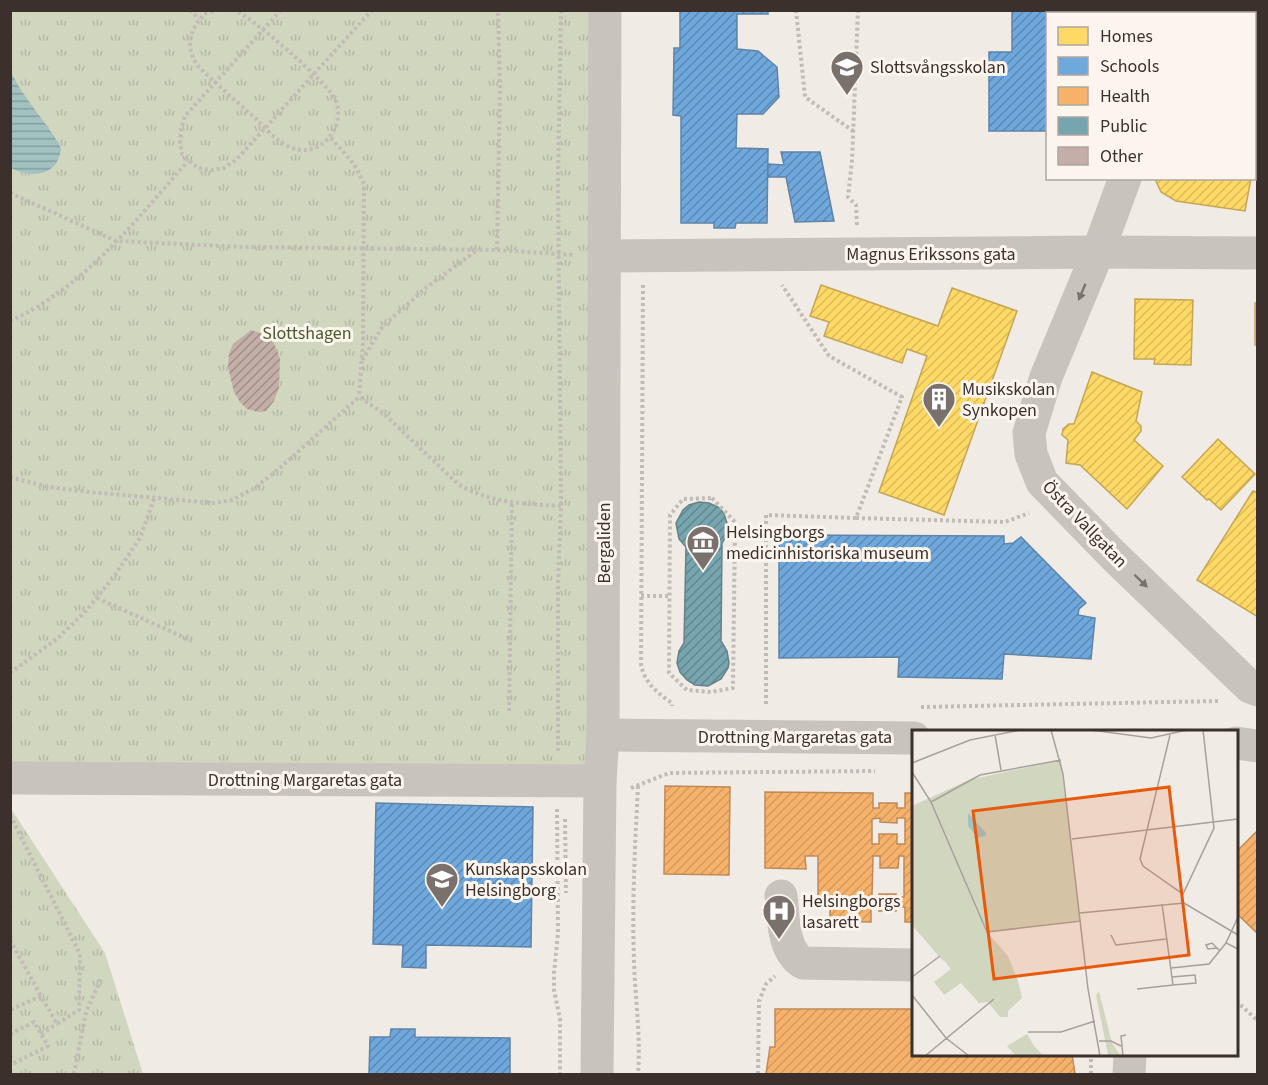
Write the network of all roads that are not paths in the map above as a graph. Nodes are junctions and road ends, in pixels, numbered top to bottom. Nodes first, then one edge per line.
1 (605, 10) edge
2 (1124, 180) edge
3 (1098, 252) junction
4 (1257, 253) edge
5 (605, 256) junction
6 (1243, 695) edge
7 (912, 722) edge
8 (603, 735) junction
9 (1238, 743) edge
10 (1257, 746) edge
11 (10, 778) edge
12 (600, 781) junction
13 (781, 896) dead end
14 (912, 965) edge
15 (1130, 1055) edge
16 (597, 1074) edge
17 (1129, 1074) edge

1 - 5 street, Bergaliden
2 - 3 street, Östra Vallgatan
3 - 4 street, Magnus Erikssons gata
3 - 5 street, Magnus Erikssons gata
3 -> 6 street, Östra Vallgatan
5 - 8 street, Bergaliden
7 - 8 street, Drottning Margaretas gata
8 - 12 street, Bergaliden
9 - 10 street
11 - 12 street, Drottning Margaretas gata
12 - 16 street, Bergaliden
13 - 14 street
15 - 17 street

